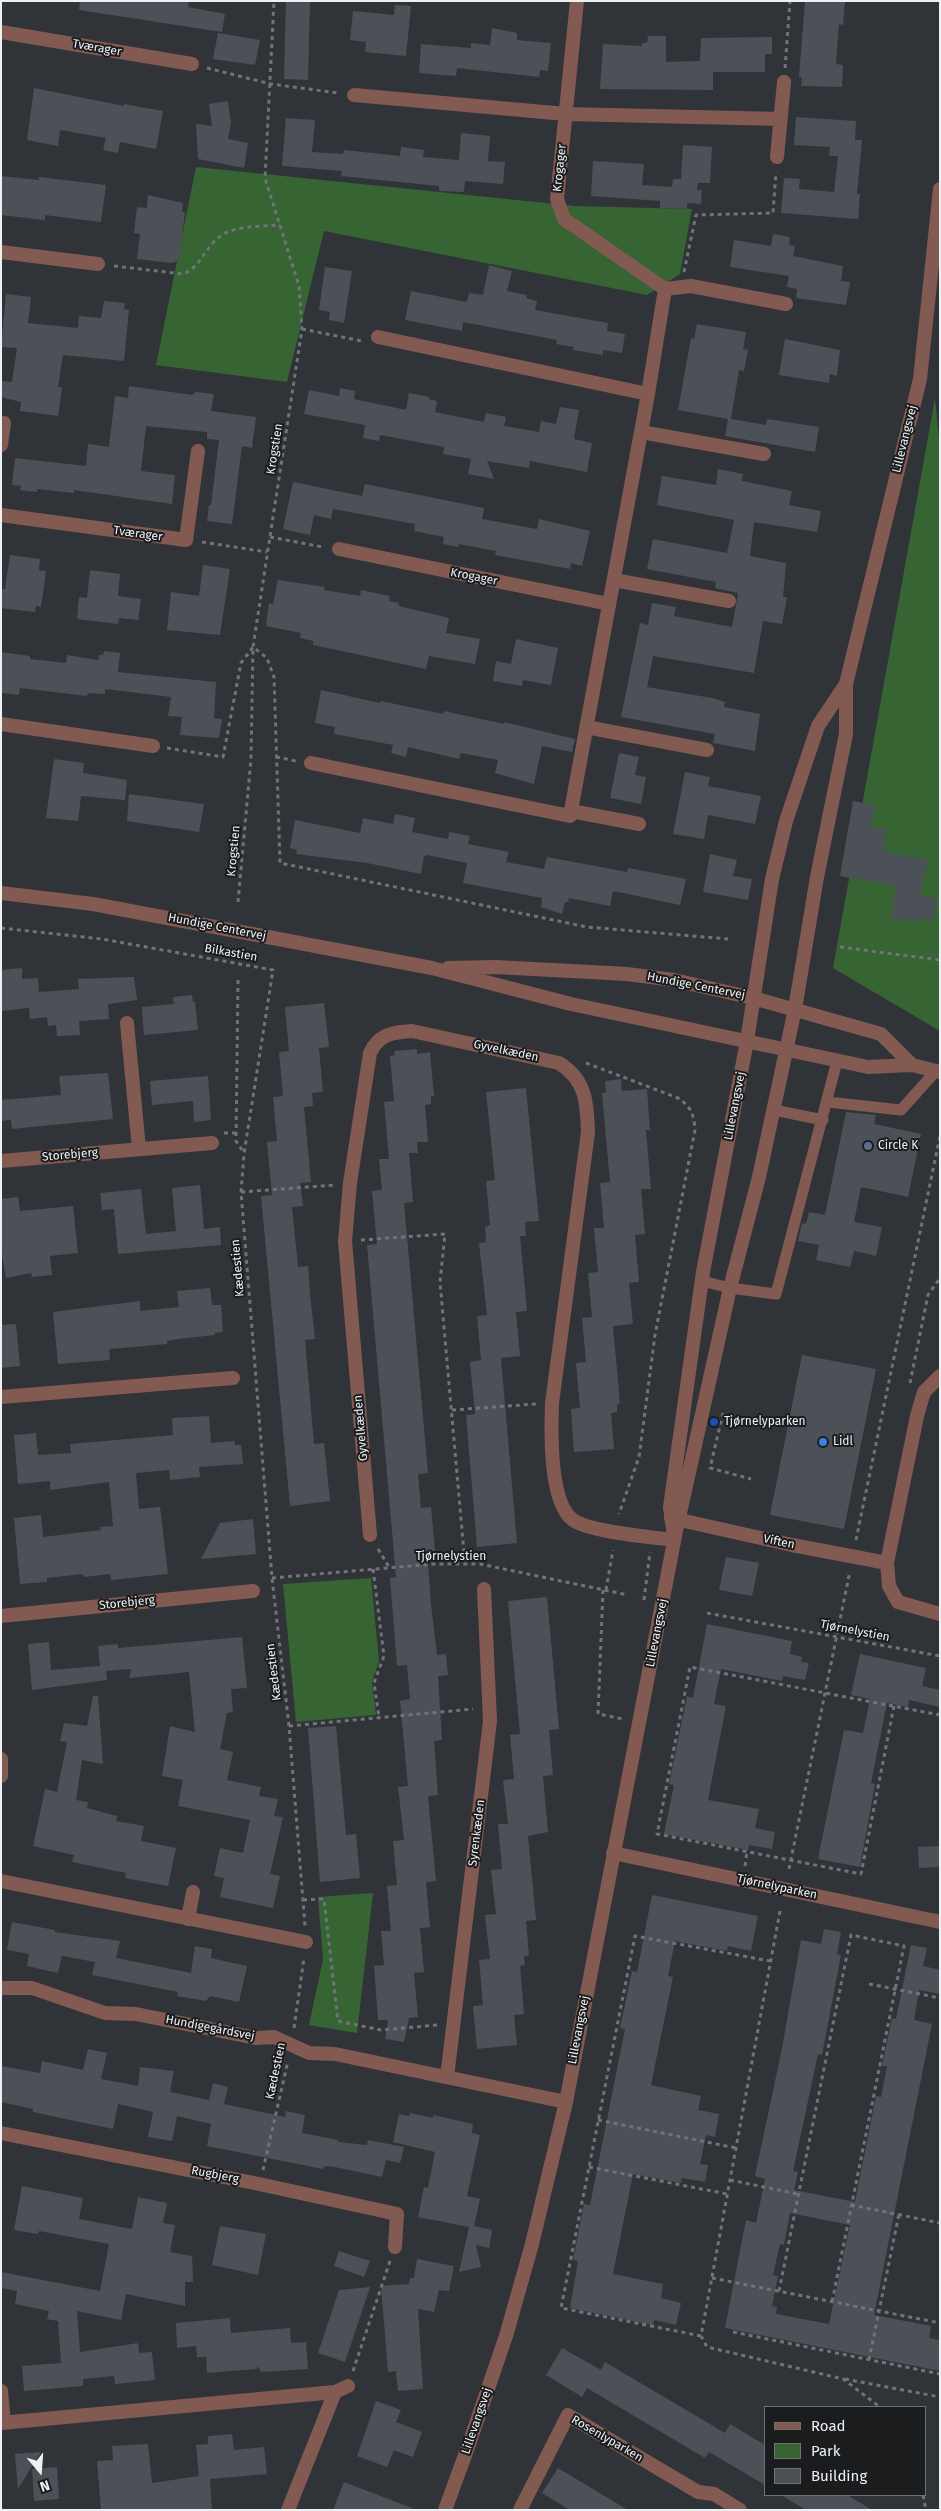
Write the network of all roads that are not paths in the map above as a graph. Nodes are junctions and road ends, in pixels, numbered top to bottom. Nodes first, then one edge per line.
1 (577, 1) edge
2 (1, 32) edge
3 (192, 64) road end
4 (784, 82) road end
5 (354, 95) road end
6 (566, 114) junction
7 (781, 120) junction
8 (778, 157) road end
9 (940, 189) edge
10 (1, 252) edge
11 (98, 264) road end
12 (665, 288) junction
13 (786, 304) dead end
14 (378, 337) road end
15 (648, 394) junction
16 (4, 423) dead end
17 (641, 432) junction
18 (1, 445) edge
19 (198, 451) dead end
20 (764, 454) dead end
21 (1, 515) edge
22 (339, 549) road end
23 (614, 580) junction
24 (729, 601) dead end
25 (609, 604) junction
26 (846, 684) junction
27 (1, 724) edge
28 (586, 727) junction
29 (153, 746) road end
30 (707, 750) dead end
31 (311, 763) dead end
32 (571, 811) junction
33 (639, 824) dead end
34 (1, 894) edge
35 (432, 968) junction
36 (754, 998) junction
37 (795, 1009) junction
38 (128, 1023) dead end
39 (747, 1041) junction
40 (786, 1050) junction
41 (837, 1060) junction
42 (912, 1065) junction
43 (938, 1071) edge
44 (828, 1102) junction
45 (774, 1110) junction
46 (823, 1120) junction
47 (212, 1143) dead end
48 (139, 1149) junction
49 (1, 1161) edge
50 (702, 1281) junction
51 (730, 1288) junction
52 (940, 1376) edge
53 (233, 1378) dead end
54 (1, 1397) edge
55 (675, 1519) junction
56 (370, 1535) road end
57 (674, 1540) junction
58 (887, 1562) junction
59 (484, 1589) dead end
60 (253, 1591) dead end
61 (940, 1614) edge
62 (1, 1616) edge
63 (1, 1759) edge
64 (1, 1776) edge
65 (614, 1853) junction
66 (1, 1881) edge
67 (193, 1892) dead end
68 (188, 1919) junction
69 (940, 1922) edge
70 (306, 1942) road end
71 (1, 1988) edge
72 (447, 2077) junction
73 (566, 2102) junction
74 (1, 2134) edge
75 (395, 2247) road end
76 (348, 2386) road end
77 (1, 2391) edge
78 (335, 2392) junction
79 (3, 2423) edge
80 (288, 2510) edge
81 (444, 2510) edge
82 (520, 2510) edge
83 (740, 2510) edge

1 - 6 street, Krogager
2 - 3 street, Tværager
4 - 7 street
5 - 6 street
6 - 7 street
6 - 12 street, Krogager
7 - 8 street
9 - 26 street, Lillevangsvej
10 - 11 street
12 - 13 street
12 - 15 street
14 - 15 street
15 - 17 street
16 - 18 street
17 - 20 street
17 - 23 street
19 - 21 street, Tværager
22 - 25 street, Krogager
23 - 24 street
23 - 25 street
25 - 28 street
26 - 36 street, Lillevangsvej
26 - 37 street, Lillevangsvej
27 - 29 street
28 - 30 street
28 - 32 street
31 - 32 street
32 - 33 street
34 - 35 street, Hundige Centervej
35 - 36 street, Hundige Centervej
35 - 39 street, Hundige Centervej
36 - 37 street, Hundige Centervej
36 - 39 street, Lillevangsvej
37 - 40 street, Lillevangsvej
37 - 42 street, Hundige Centervej
38 - 48 street
39 - 40 street, Hundige Centervej
39 - 50 street, Lillevangsvej
40 - 41 street, Hundige Centervej
40 - 45 street, Lillevangsvej
41 - 42 street, Hundige Centervej
41 - 44 lane
42 - 43 street, Hundige Centervej
43 - 44 lane
44 - 46 lane
45 - 46 lane
45 - 51 street, Lillevangsvej
46 - 51 lane
47 - 48 street, Storebjerg
48 - 49 street, Storebjerg
50 - 51 lane
50 - 55 street, Lillevangsvej
51 - 55 street, Lillevangsvej
52 - 58 street
53 - 54 street
55 - 57 street, Lillevangsvej
55 - 58 street, Viften
56 - 57 street, Gyvelkæden
57 - 65 street, Lillevangsvej
58 - 61 street
59 - 72 street, Syrenkæden
60 - 62 street, Storebjerg
63 - 64 street
65 - 69 street, Tjørnelyparken
65 - 73 street, Lillevangsvej
66 - 68 street
67 - 68 street
68 - 70 street
71 - 72 street, Hundigegårdsvej
72 - 73 street, Hundigegårdsvej
73 - 81 street, Lillevangsvej
74 - 75 street, Rugbjerg
76 - 78 street
77 - 79 street
78 - 79 street
78 - 80 street
82 - 83 street, Rosenlyparken

